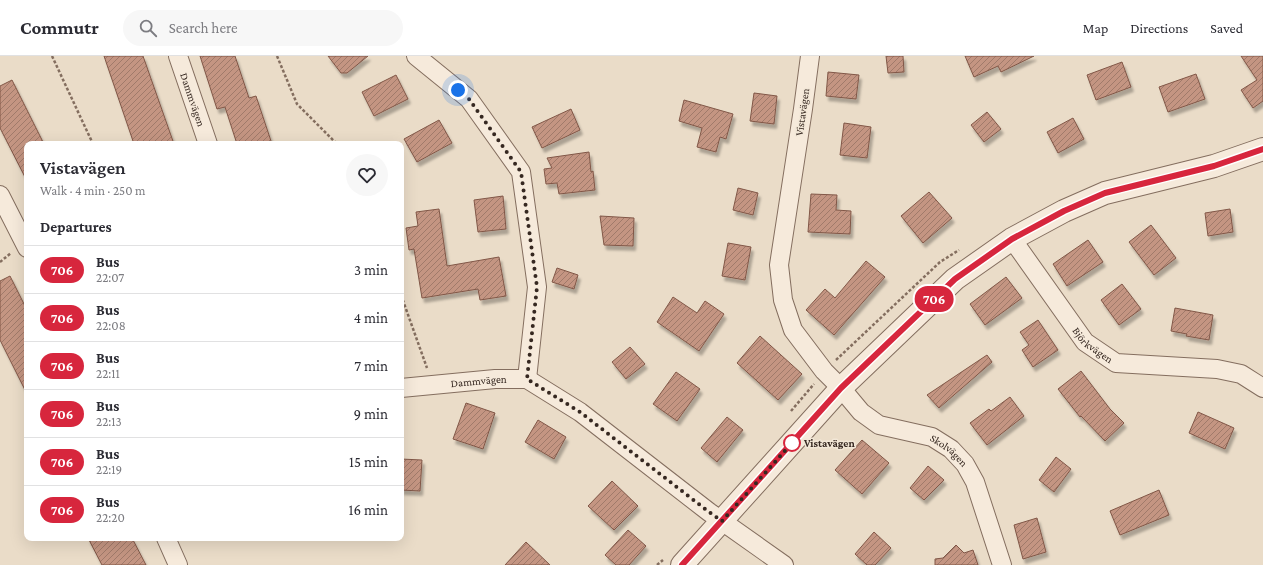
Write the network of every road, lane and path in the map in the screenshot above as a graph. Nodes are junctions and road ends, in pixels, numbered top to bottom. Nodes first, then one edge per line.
1 (52, 56) edge
2 (178, 56) edge
3 (277, 56) edge
4 (416, 56) edge
5 (810, 56) edge
6 (92, 141) edge
7 (207, 141) edge
8 (334, 141) edge
9 (1263, 149) edge
10 (0, 195) edge
11 (1012, 239) junction
12 (24, 242) edge
13 (404, 303) edge
14 (527, 379) junction
15 (433, 385) junction
16 (404, 388) edge
17 (841, 388) junction
18 (1263, 388) edge
19 (722, 521) junction
20 (167, 541) edge
21 (178, 565) edge
22 (682, 565) edge
23 (784, 565) edge
24 (1002, 565) edge

1 - 6 path
2 - 7 street, Dammvägen
3 - 8 path
4 - 14 street
5 - 17 street, Vistavägen
9 - 11 street
10 - 12 street
11 - 17 street
11 - 18 street, Björkvägen
13 - 15 path
14 - 15 street, Dammvägen
14 - 19 street
15 - 16 street, Dammvägen
17 - 19 street
17 - 24 street, Skolvägen
19 - 22 street
19 - 23 street
20 - 21 street

